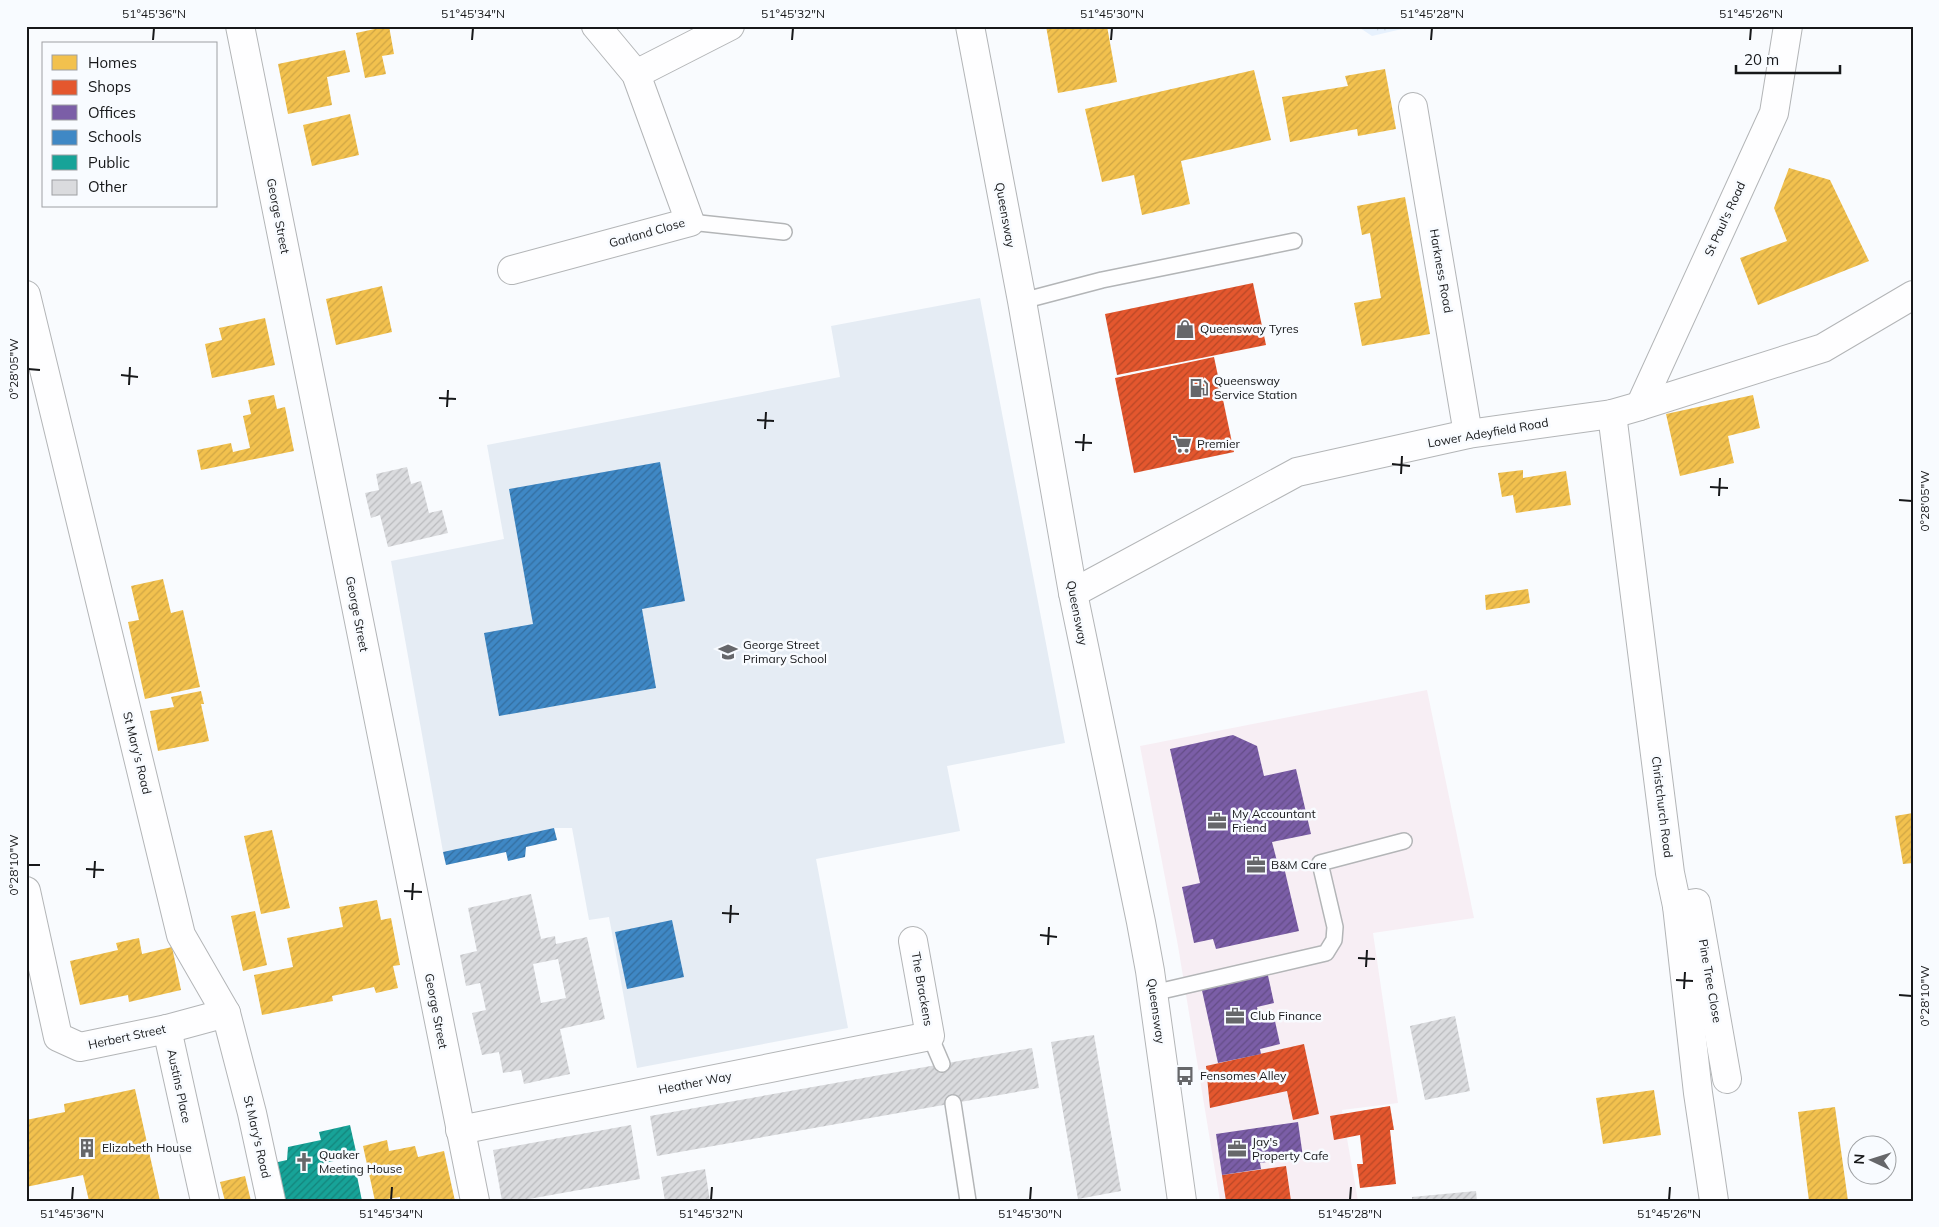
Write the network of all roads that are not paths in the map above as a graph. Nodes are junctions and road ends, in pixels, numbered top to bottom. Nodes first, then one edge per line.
1 (240, 26) edge
2 (596, 26) edge
3 (730, 26) edge
4 (970, 26) edge
5 (1788, 26) edge
6 (636, 74) junction
7 (1413, 107) dead end
8 (690, 222) junction
9 (784, 232) dead end
10 (1294, 241) dead end
11 (512, 270) dead end
12 (26, 295) edge
13 (1913, 295) edge
14 (1022, 301) junction
15 (1640, 406) junction
16 (1612, 414) junction
17 (1468, 434) junction
18 (1073, 593) junction
19 (1404, 841) dead end
20 (26, 891) edge
21 (1677, 906) junction
22 (914, 941) dead end
23 (1153, 993) junction
24 (226, 1012) junction
25 (166, 1029) junction
26 (930, 1036) junction
27 (942, 1064) dead end
28 (1727, 1079) dead end
29 (953, 1103) dead end
30 (460, 1130) junction
31 (204, 1201) edge
32 (271, 1201) edge
33 (474, 1201) edge
34 (968, 1201) edge
35 (1182, 1201) edge
36 (1714, 1201) edge

1 - 30 street, George Street
2 - 6 street, Garland Close
3 - 6 street
4 - 14 street, Queensway
5 - 15 street, St Paul's Road
6 - 8 street, Garland Close
7 - 17 street, Harkness Road
8 - 9 lane
8 - 11 street, Garland Close
10 - 14 lane
12 - 24 street, St Mary's Road
13 - 15 street, Lower Adeyfield Road
14 - 18 street, Queensway
15 - 16 street, Lower Adeyfield Road
16 - 17 street, Lower Adeyfield Road
16 - 21 street, Christchurch Road
17 - 18 street, Lower Adeyfield Road
18 - 23 street, Queensway
19 - 23 lane
20 - 25 street, Herbert Street
21 - 28 street, Pine Tree Close
21 - 36 street, Christchurch Road
22 - 26 street, The Brackens
23 - 35 street, Queensway
24 - 25 street, Herbert Street
24 - 32 street, St Mary's Road
25 - 31 street, Austins Place
26 - 27 lane
26 - 30 street, Heather Way
29 - 34 lane
30 - 33 street, George Street

